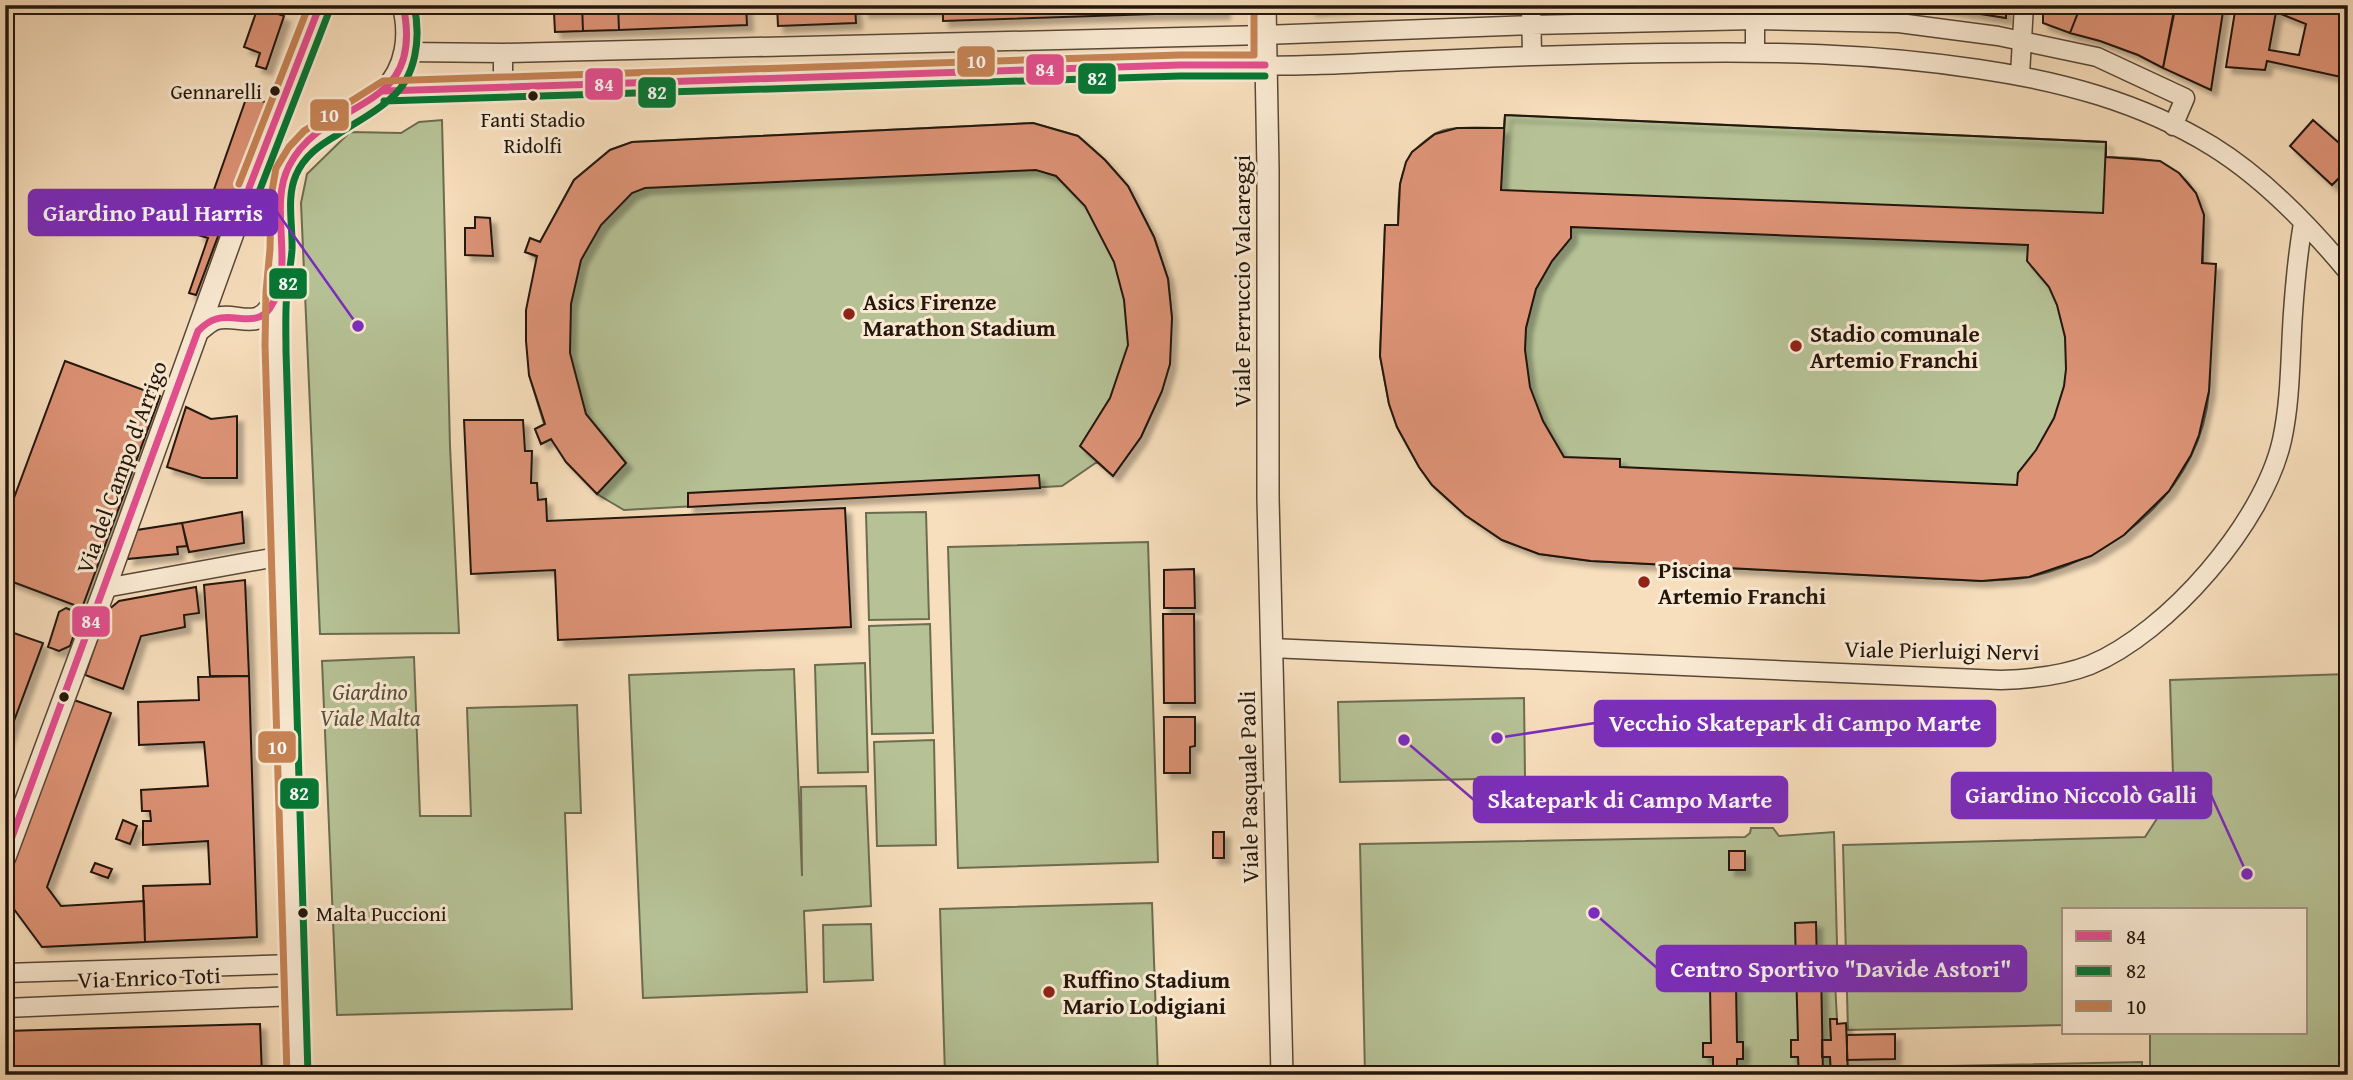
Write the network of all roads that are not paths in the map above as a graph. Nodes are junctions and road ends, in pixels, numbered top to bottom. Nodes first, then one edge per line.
1 (320, 5) edge
2 (403, 5) edge
3 (1265, 5) edge
4 (1280, 5) edge
5 (1531, 5) edge
6 (2024, 5) edge
7 (2343, 5) edge
8 (2348, 8) edge
9 (1755, 13) edge
10 (1531, 25) junction
11 (1265, 35) junction
12 (2023, 40) junction
13 (766, 47) junction
14 (1755, 51) junction
15 (405, 52) junction
16 (503, 53) junction
17 (1532, 55) junction
18 (1265, 65) junction
19 (2020, 75) junction
20 (766, 78) junction
21 (503, 87) junction
22 (384, 91) junction
23 (2173, 126) junction
24 (2303, 223) junction
25 (2348, 272) edge
26 (216, 282) junction
27 (276, 292) junction
28 (242, 320) junction
29 (198, 331) junction
30 (275, 345) junction
31 (1268, 498) joint
32 (282, 556) junction
33 (105, 589) junction
34 (1271, 648) junction
35 (5, 857) edge
36 (295, 964) junction
37 (5, 973) edge
38 (295, 996) junction
39 (5, 1008) edge
40 (298, 1075) edge
41 (1282, 1075) edge

1 - 26 street, Via del Campo d'Arrigo
2 - 15 street
3 - 11 street, Viale Ferruccio Valcareggi
4 - 11 street
5 - 10 street
6 - 12 street
7 - 8 street
9 - 10 street
9 - 12 street
9 - 14 street
10 - 11 street
10 - 17 street
11 - 13 street
11 - 18 street, Viale Ferruccio Valcareggi
12 - 19 street
12 - 23 street
13 - 16 street
13 - 20 street
14 - 17 street
14 - 19 street
15 - 16 street
15 - 22 street
16 - 21 street
17 - 18 street
18 - 20 street
18 - 31 street, Viale Ferruccio Valcareggi
19 - 23 street
20 - 21 street
21 - 22 street
22 - 27 street
23 - 24 street
24 - 25 street
24 - 34 street, Viale Pierluigi Nervi
26 - 28 street
26 - 29 street, Via del Campo d'Arrigo
27 - 28 street
27 - 30 street
28 - 29 street
28 - 30 street
29 - 33 street, Via del Campo d'Arrigo
30 - 32 street
31 - 34 street, Viale Pasquale Paoli
32 - 33 street
32 - 36 street
33 - 35 street, Via del Campo d'Arrigo
34 - 41 street, Viale Pasquale Paoli
36 - 37 street, Via Enrico Toti
36 - 38 street
38 - 39 street, Via Enrico Toti
38 - 40 street

